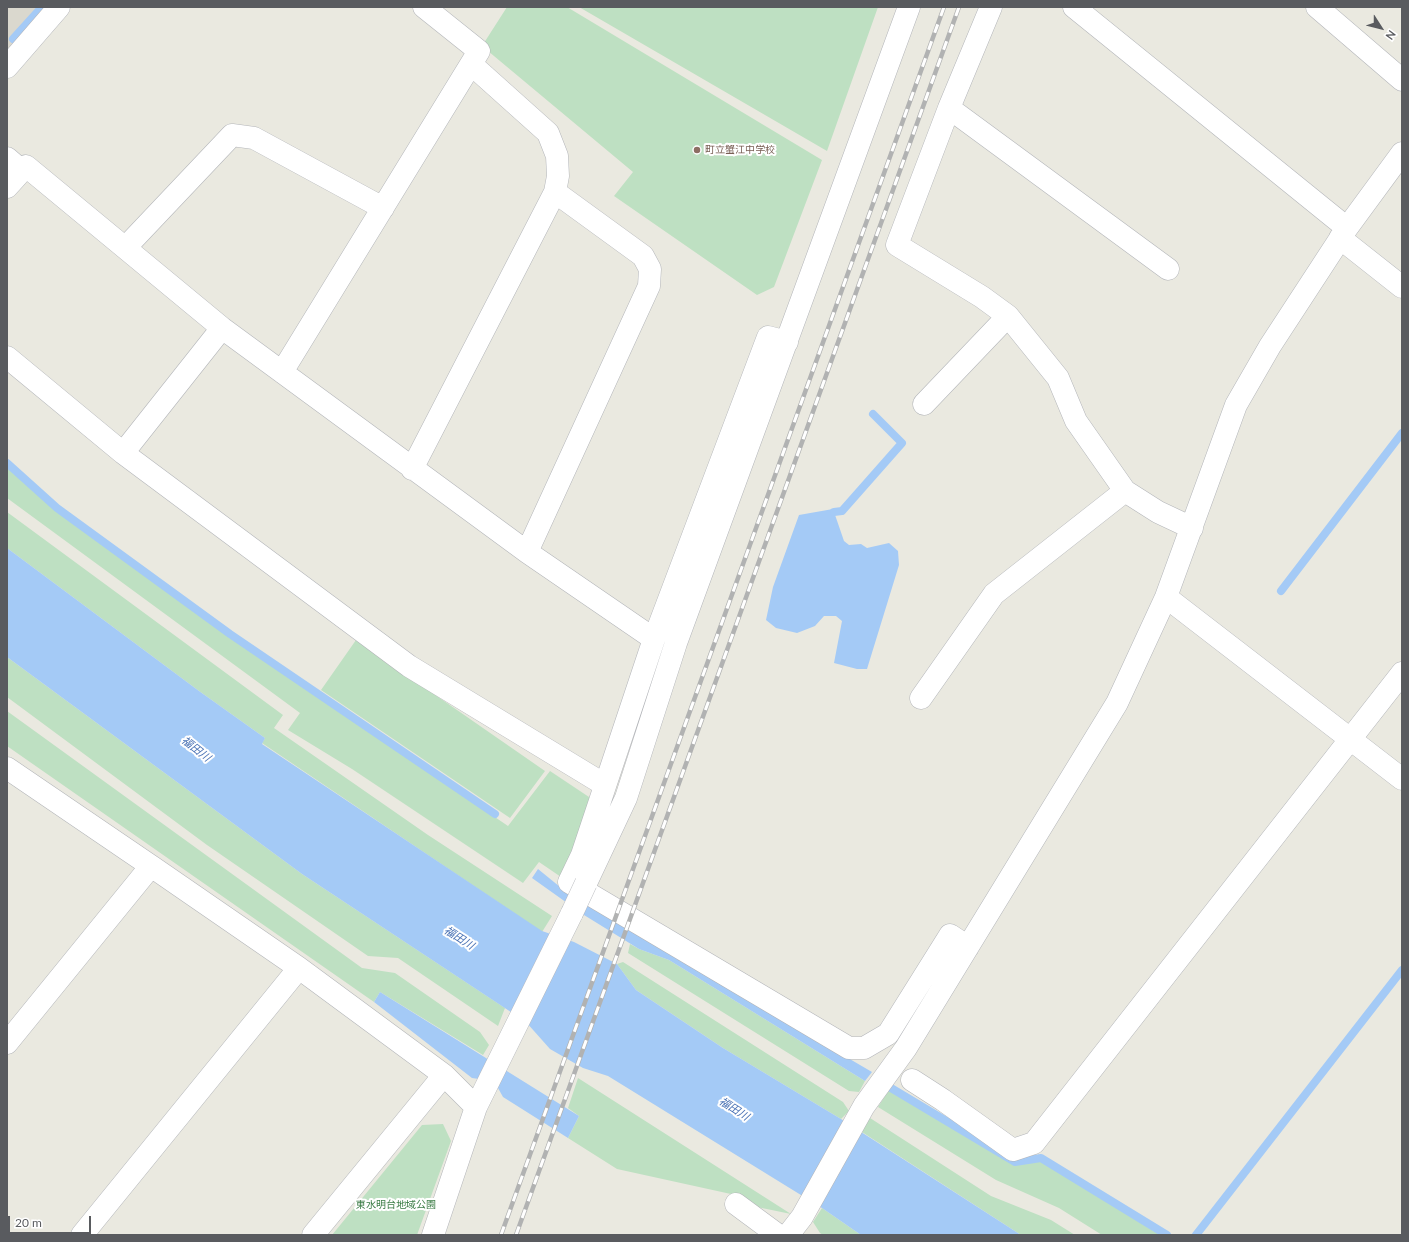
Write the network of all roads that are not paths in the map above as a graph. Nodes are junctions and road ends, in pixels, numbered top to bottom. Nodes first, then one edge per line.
1 (59, 7) edge
2 (424, 7) edge
3 (909, 7) edge
4 (991, 7) edge
5 (1074, 7) edge
6 (1317, 7) edge
7 (471, 64) junction
8 (7, 67) edge
9 (1402, 80) edge
10 (949, 108) junction
11 (1402, 153) edge
12 (14, 164) edge
13 (7, 187) edge
14 (555, 192) junction
15 (383, 208) junction
16 (1343, 233) junction
17 (125, 248) junction
18 (1168, 269) dead end
19 (1402, 287) edge
20 (1008, 316) junction
21 (222, 328) junction
22 (787, 342) junction
23 (7, 357) edge
24 (282, 372) junction
25 (924, 404) dead end
26 (123, 453) junction
27 (412, 469) junction
28 (1125, 491) junction
29 (1192, 528) junction
30 (527, 552) junction
31 (1166, 597) junction
32 (654, 639) junction
33 (1402, 673) edge
34 (921, 698) dead end
35 (1350, 739) junction
36 (7, 768) edge
37 (1402, 779) edge
38 (605, 785) junction
39 (151, 866) junction
40 (968, 947) junction
41 (299, 968) junction
42 (8, 1040) edge
43 (444, 1075) junction
44 (912, 1080) dead end
45 (476, 1107) junction
46 (736, 1204) dead end
47 (82, 1235) edge
48 (313, 1235) edge
49 (433, 1235) edge
50 (778, 1235) edge
51 (788, 1235) edge

1 - 8 street
2 - 7 street
3 - 22 street
4 - 10 street
5 - 16 street
6 - 9 street
7 - 14 street
7 - 15 street
10 - 18 street
10 - 20 street
11 - 16 street
12 - 13 street
12 - 17 street
14 - 27 street
14 - 30 street
15 - 17 street
15 - 24 street
16 - 19 street
16 - 29 street
17 - 21 street
20 - 25 street
20 - 28 street
21 - 24 street
21 - 26 street
22 - 32 street
22 - 45 street, bridge
23 - 26 street
24 - 27 street
26 - 38 street
27 - 30 street
28 - 29 street
28 - 34 street
29 - 31 street
30 - 32 street
31 - 35 street
31 - 40 street
32 - 38 street
33 - 35 street
35 - 37 street
35 - 44 street
36 - 39 street
38 - 40 street
39 - 41 street
39 - 42 street
40 - 51 street
41 - 43 street
41 - 47 street
43 - 45 street
43 - 48 street
45 - 49 street
46 - 50 street

